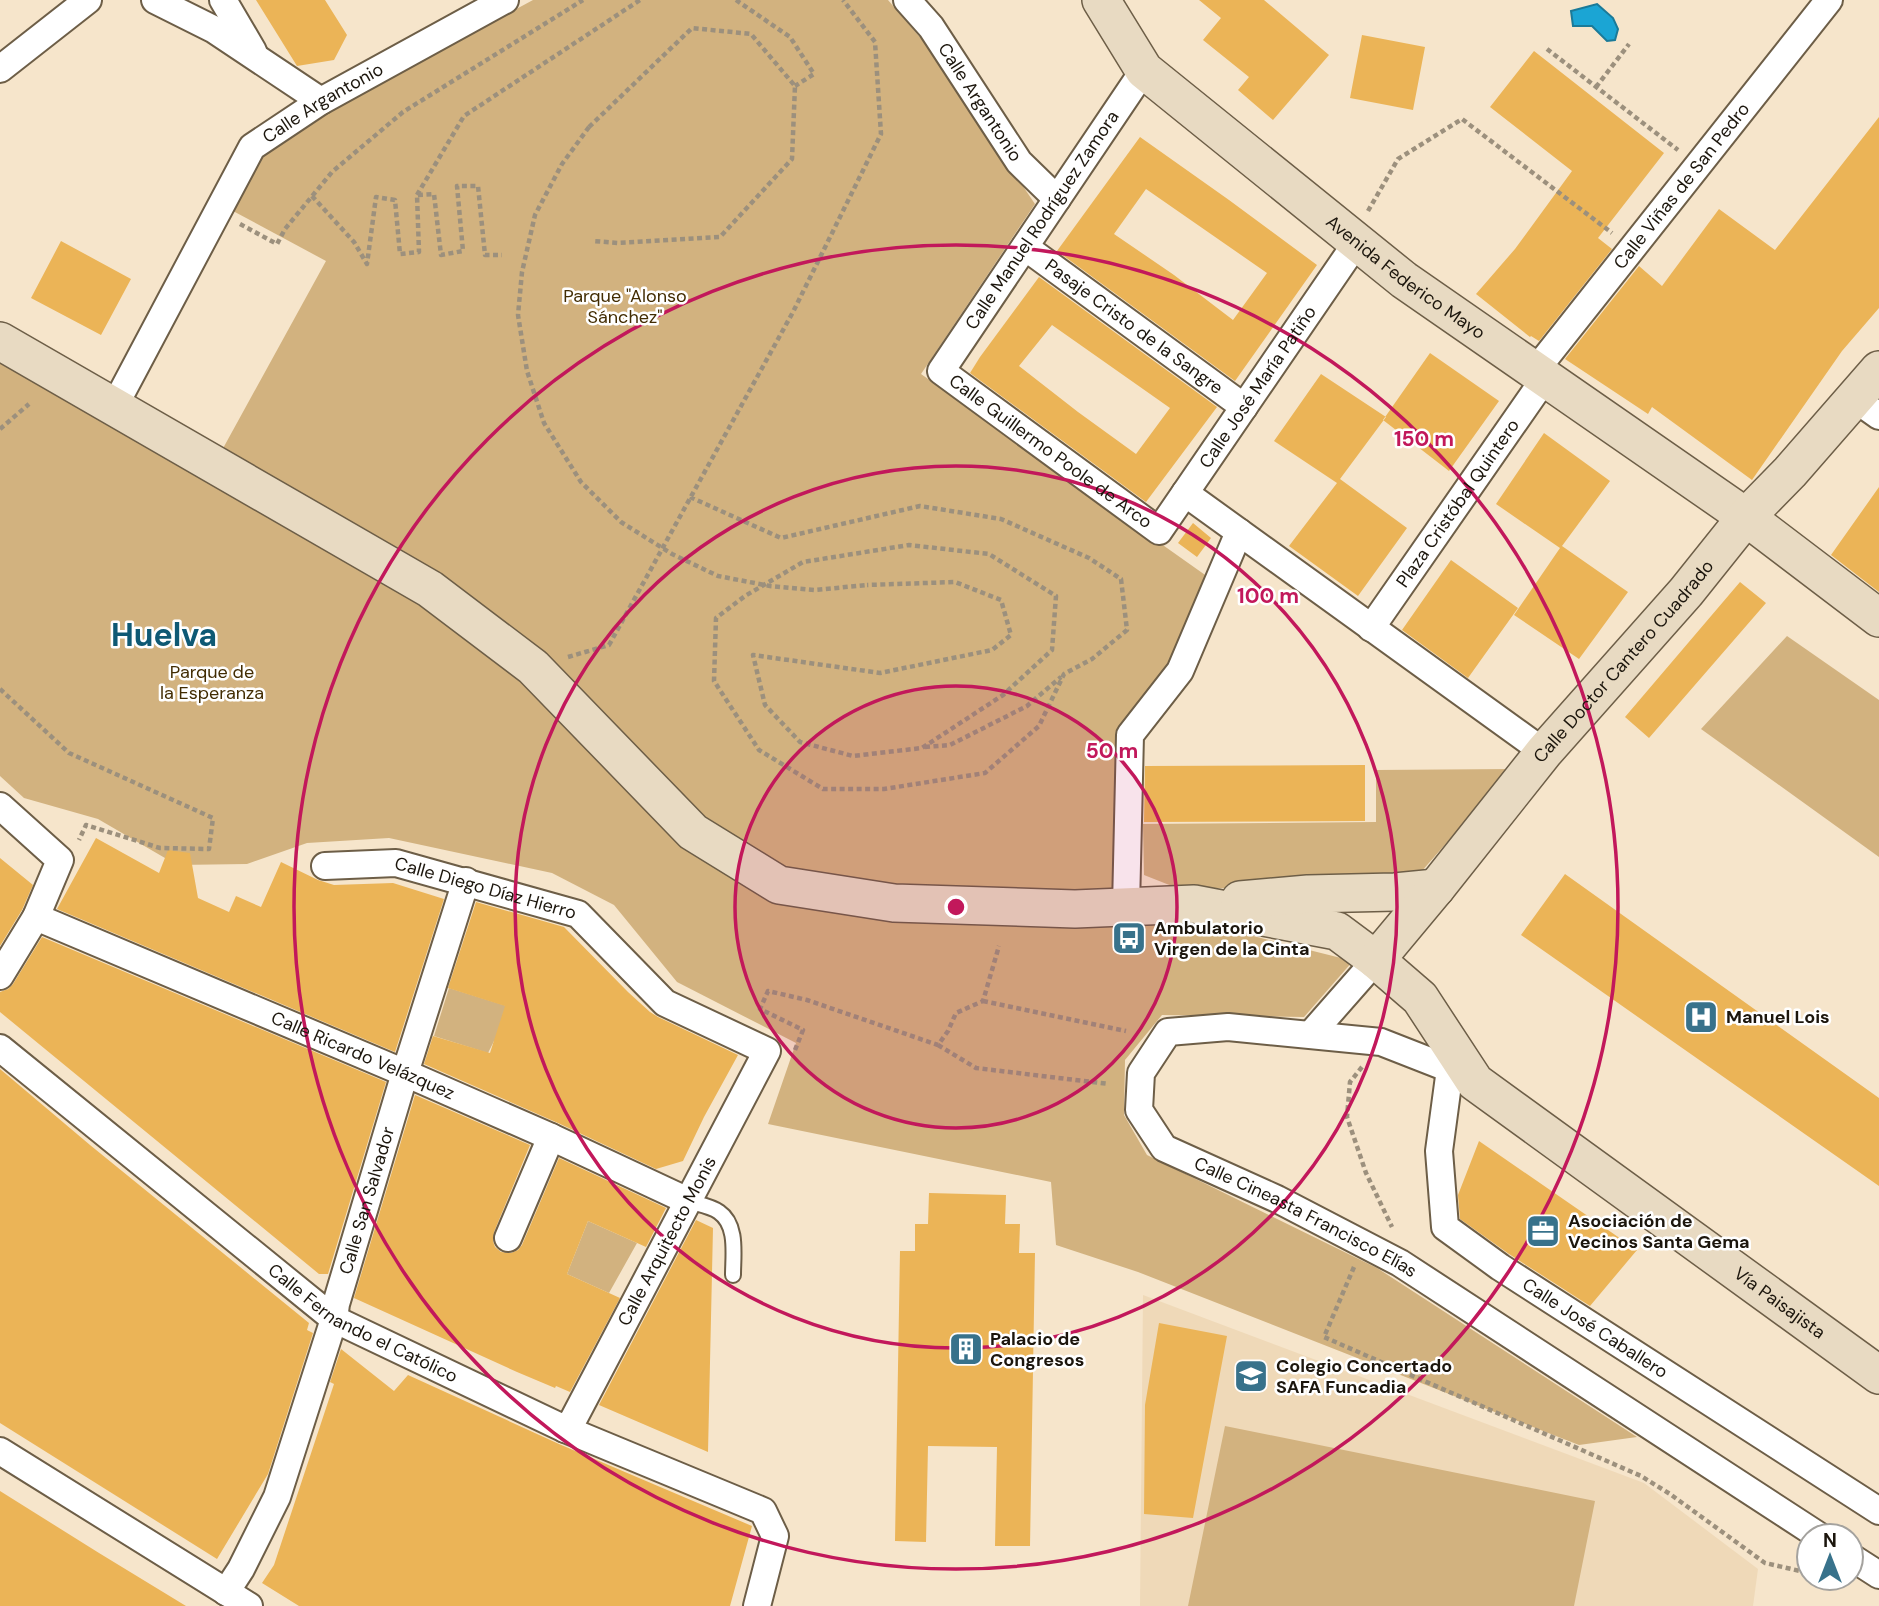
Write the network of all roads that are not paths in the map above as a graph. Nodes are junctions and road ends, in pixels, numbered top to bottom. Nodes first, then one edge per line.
1 (88, 0) edge
2 (155, 0) edge
3 (223, 0) edge
4 (505, 0) edge
5 (907, 0) edge
6 (1101, 0) edge
7 (1829, 0) edge
8 (257, 58) junction
9 (0, 69) edge
10 (1144, 70) junction
11 (321, 101) junction
12 (1056, 200) junction
13 (1360, 231) junction
14 (1025, 247) junction
15 (0, 341) edge
16 (1879, 370) edge
17 (941, 371) joint
18 (1540, 374) junction
19 (114, 407) junction
20 (1244, 407) junction
21 (1867, 407) edge
22 (1185, 493) junction
23 (1746, 517) junction
24 (1159, 531) joint
25 (1239, 532) junction
26 (1879, 618) edge
27 (1371, 628) junction
28 (1544, 752) junction
29 (0, 806) edge
30 (325, 866) dead end
31 (466, 881) junction
32 (1436, 888) junction
33 (1194, 904) junction
34 (1126, 907) junction
35 (36, 917) junction
36 (1376, 960) junction
37 (0, 976) edge
38 (1311, 1034) junction
39 (0, 1048) edge
40 (767, 1051) joint
41 (405, 1073) junction
42 (1462, 1075) junction
43 (551, 1137) junction
44 (688, 1201) junction
45 (508, 1238) dead end
46 (733, 1275) dead end
47 (334, 1319) junction
48 (1879, 1375) edge
49 (565, 1429) junction
50 (0, 1451) edge
51 (1879, 1511) edge
52 (1798, 1522) edge
53 (226, 1592) junction
54 (248, 1606) edge
55 (757, 1606) edge

1 - 9 street
2 - 8 street
3 - 8 street
4 - 11 street, Calle Argantonio
5 - 12 street, Calle Argantonio
6 - 10 street, Avenida Federico Mayo
7 - 18 street, Calle Viñas de San Pedro
8 - 11 street
10 - 12 street, Calle Manuel Rodríguez Zamora
10 - 13 street, Avenida Federico Mayo
11 - 19 street, Calle Argantonio
12 - 14 street, Calle Manuel Rodríguez Zamora
13 - 18 street, Avenida Federico Mayo
13 - 20 street, Calle José María Patiño
14 - 17 street, Calle Manuel Rodríguez Zamora
14 - 20 street, Pasaje Cristo de la Sangre
15 - 19 street
16 - 21 street, Calle Doctor Cantero Cuadrado
17 - 24 street, Calle Guillermo Poole de Arco
18 - 23 street, Avenida Federico Mayo
18 - 27 street, Plaza Cristóbal Quintero
19 - 34 street
20 - 22 street, Calle José María Patiño
21 - 23 street, Calle Doctor Cantero Cuadrado
22 - 24 street, Calle José María Patiño
22 - 25 street
23 - 26 street, Avenida Federico Mayo
23 - 28 street, Calle Doctor Cantero Cuadrado
25 - 27 street
25 - 34 street
27 - 28 street
28 - 32 street, Calle Doctor Cantero Cuadrado
29 - 35 street
30 - 31 street, Calle Diego Díaz Hierro
31 - 40 street, Calle Diego Díaz Hierro
31 - 41 street, Calle San Salvador
32 - 33 street
32 - 36 street, Calle Doctor Cantero Cuadrado
33 - 34 street
33 - 36 street
35 - 37 street
35 - 41 street, Calle Ricardo Velázquez
36 - 38 street
36 - 42 street
38 - 42 street, Calle Cineasta Francisco Elías
38 - 52 street, Calle Cineasta Francisco Elías
39 - 47 street, Calle Fernando el Católico
40 - 44 street, Calle Arquitecto Monis
41 - 43 street, Calle Ricardo Velázquez
41 - 47 street, Calle San Salvador
42 - 48 street, Vía Paisajista
42 - 51 street, Calle José Caballero
43 - 44 street, Calle Ricardo Velázquez
43 - 45 street
44 - 46 lane
44 - 49 street, Calle Arquitecto Monis
47 - 49 street, Calle Fernando el Católico
47 - 53 street, Calle San Salvador
49 - 55 street, Calle Fernando el Católico
50 - 53 street
53 - 54 street

